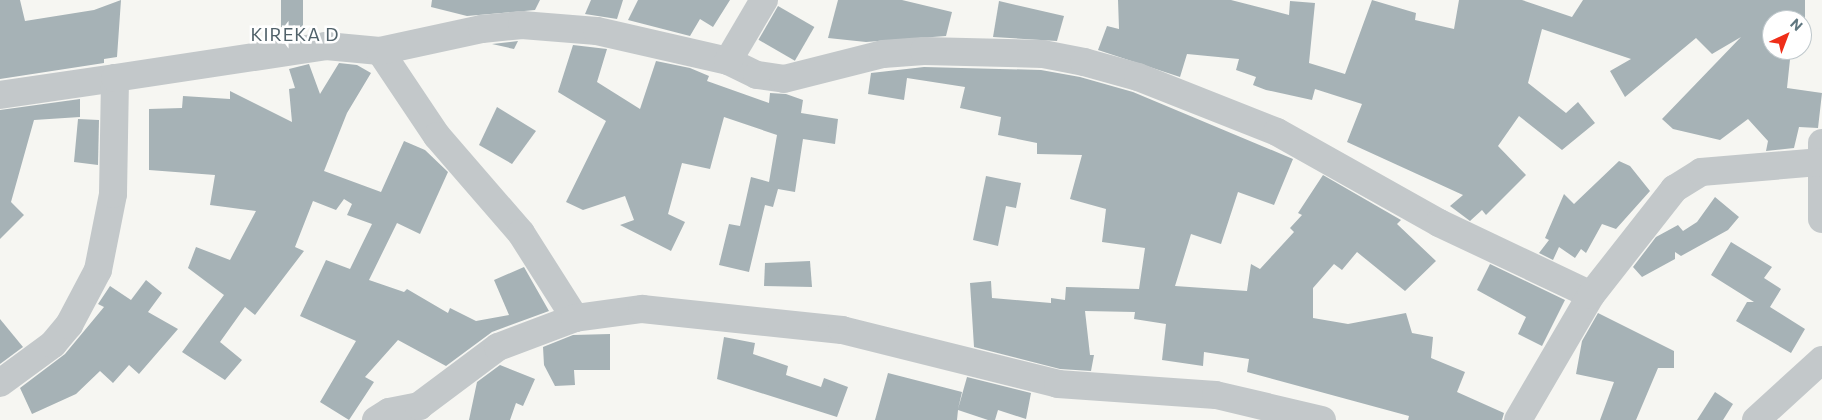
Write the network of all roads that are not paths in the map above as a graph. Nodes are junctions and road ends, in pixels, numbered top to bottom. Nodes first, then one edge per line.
1 (764, 0) edge
2 (380, 51) junction
3 (728, 61) junction
4 (115, 78) junction
5 (0, 95) edge
6 (1820, 153) edge
7 (1822, 219) edge
8 (1591, 295) junction
9 (576, 318) junction
10 (1822, 360) edge
11 (0, 383) edge
12 (376, 420) edge
13 (1322, 420) edge
14 (1518, 420) edge
15 (1756, 420) edge

1 - 3 street
2 - 3 street
2 - 4 street
2 - 9 street
3 - 8 street
4 - 5 street
4 - 11 street
6 - 7 street
6 - 8 street
8 - 14 street
9 - 12 street
9 - 13 street
10 - 15 street

